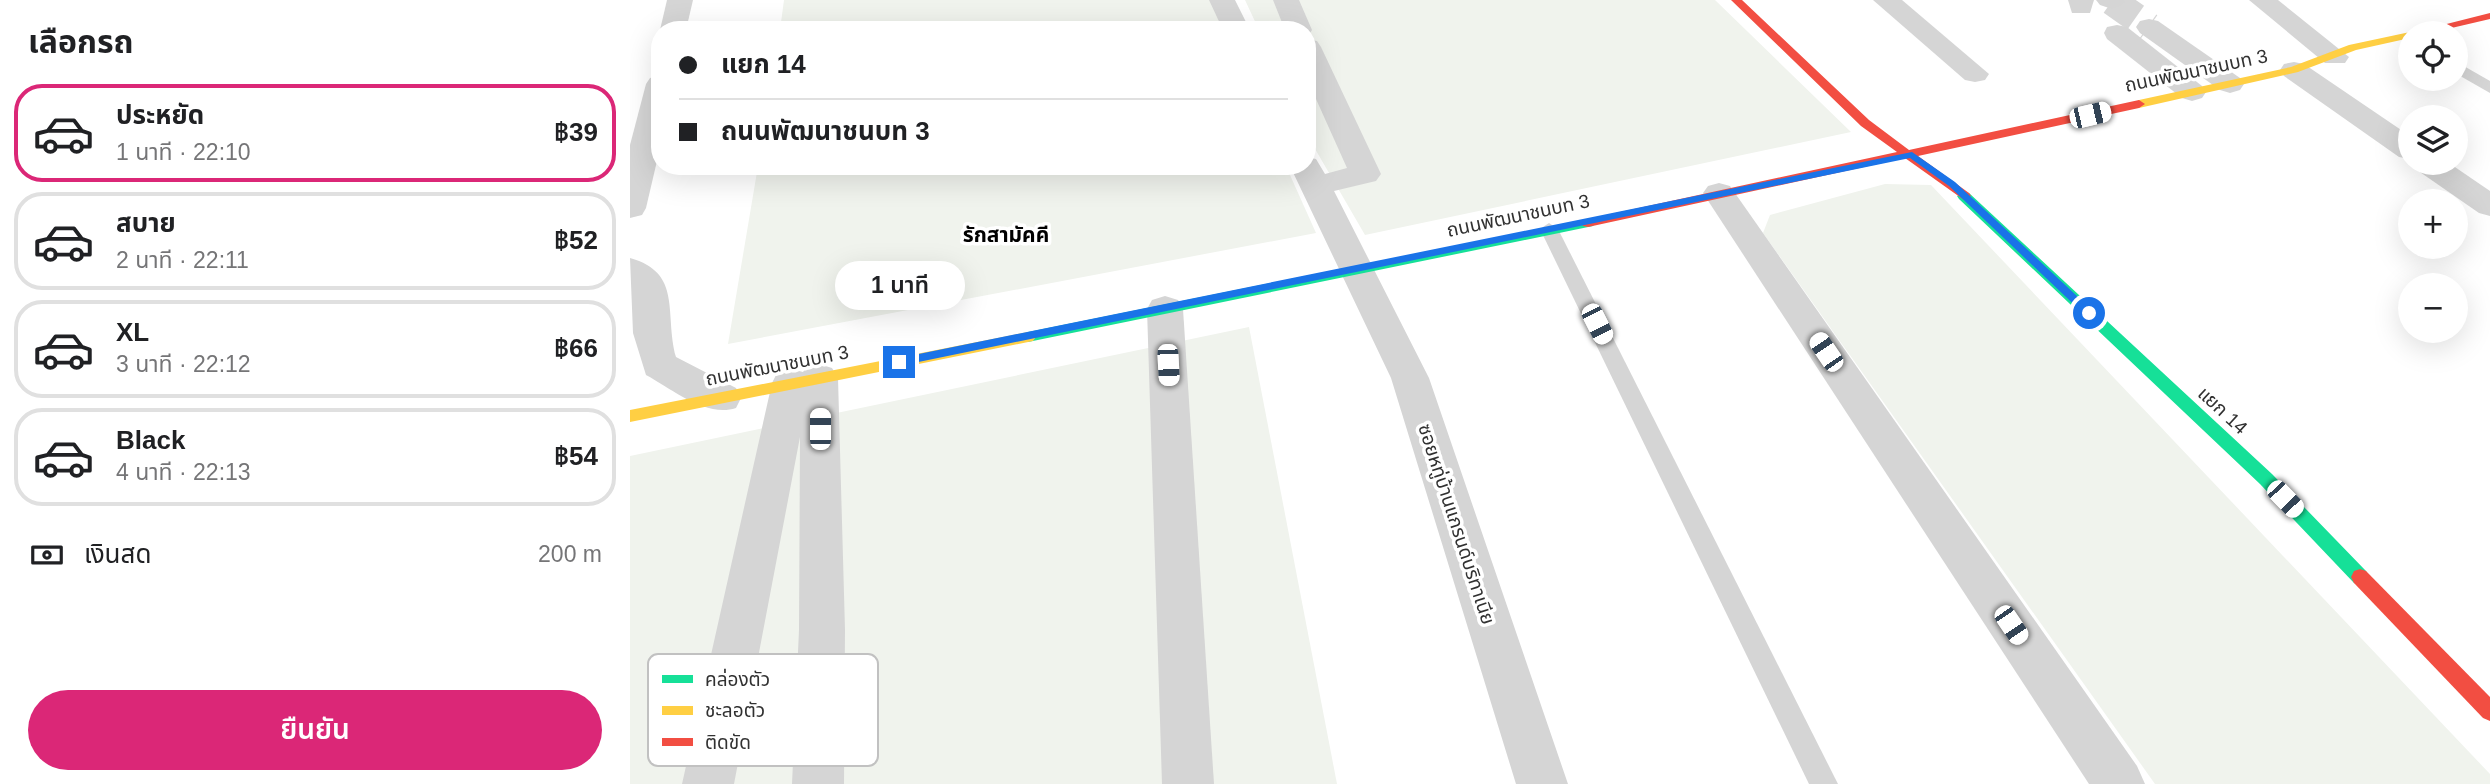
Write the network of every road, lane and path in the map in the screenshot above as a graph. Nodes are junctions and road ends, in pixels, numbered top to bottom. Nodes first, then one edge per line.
1 (680, 0) edge
2 (1222, 0) edge
3 (1286, 0) edge
4 (1736, 0) edge
5 (1886, 0) edge
6 (2262, 0) edge
7 (2290, 0) edge
8 (2490, 16) edge
9 (675, 21) edge
10 (1232, 21) edge
11 (1295, 21) edge
12 (2468, 22) edge
13 (2148, 27) tunnel mouth
14 (2117, 33) tunnel mouth
15 (2398, 39) edge
16 (2344, 52) junction
17 (1316, 67) edge
18 (2294, 70) junction
19 (1975, 74) dead end
20 (2468, 74) edge
21 (2230, 84) junction
22 (2490, 88) edge
23 (2192, 92) junction
24 (651, 122) edge
25 (2398, 142) edge
26 (1912, 155) junction
27 (2445, 175) edge
28 (1309, 176) edge
29 (1719, 193) junction
30 (2490, 206) edge
31 (630, 208) edge
32 (1549, 229) junction
33 (630, 270) edge
34 (1356, 271) junction
35 (1165, 309) junction
36 (805, 381) junction
37 (722, 398) junction
38 (630, 416) edge
39 (739, 654) edge
40 (821, 654) edge
41 (2486, 701) edge
42 (712, 766) edge
43 (818, 766) edge
44 (708, 784) edge
45 (818, 784) edge
46 (1188, 784) edge
47 (1542, 784) edge
48 (1824, 784) edge
49 (2119, 784) edge

1 - 9 street
2 - 10 street
3 - 11 street
4 - 26 street, แยก 14
5 - 19 street
6 - 16 street
7 - 16 street
8 - 12 street, ถนนพัฒนาชนบท 3
13 - 21 street
14 - 23 street
15 - 16 street, ถนนพัฒนาชนบท 3
16 - 18 street, ถนนพัฒนาชนบท 3
17 - 28 street
18 - 21 street, ถนนพัฒนาชนบท 3
18 - 25 street
20 - 22 lane
21 - 23 street, ถนนพัฒนาชนบท 3
23 - 26 street, ถนนพัฒนาชนบท 3
24 - 31 street
26 - 29 street, ถนนพัฒนาชนบท 3
26 - 41 street, แยก 14
27 - 30 street
28 - 34 street, ซอยหทู่บ้านแกรนด์บริทาเนีย
29 - 32 street, ถนนพัฒนาชนบท 3
29 - 49 street
32 - 34 street, ถนนพัฒนาชนบท 3
32 - 48 lane
33 - 37 street
34 - 35 street, ถนนพัฒนาชนบท 3
34 - 47 street, ซอยหทู่บ้านแกรนด์บริทาเนีย
35 - 36 street, ถนนพัฒนาชนบท 3
35 - 46 street
36 - 37 street, ถนนพัฒนาชนบท 3
36 - 39 street
36 - 40 street
37 - 38 street, ถนนพัฒนาชนบท 3
42 - 44 street
43 - 45 street

